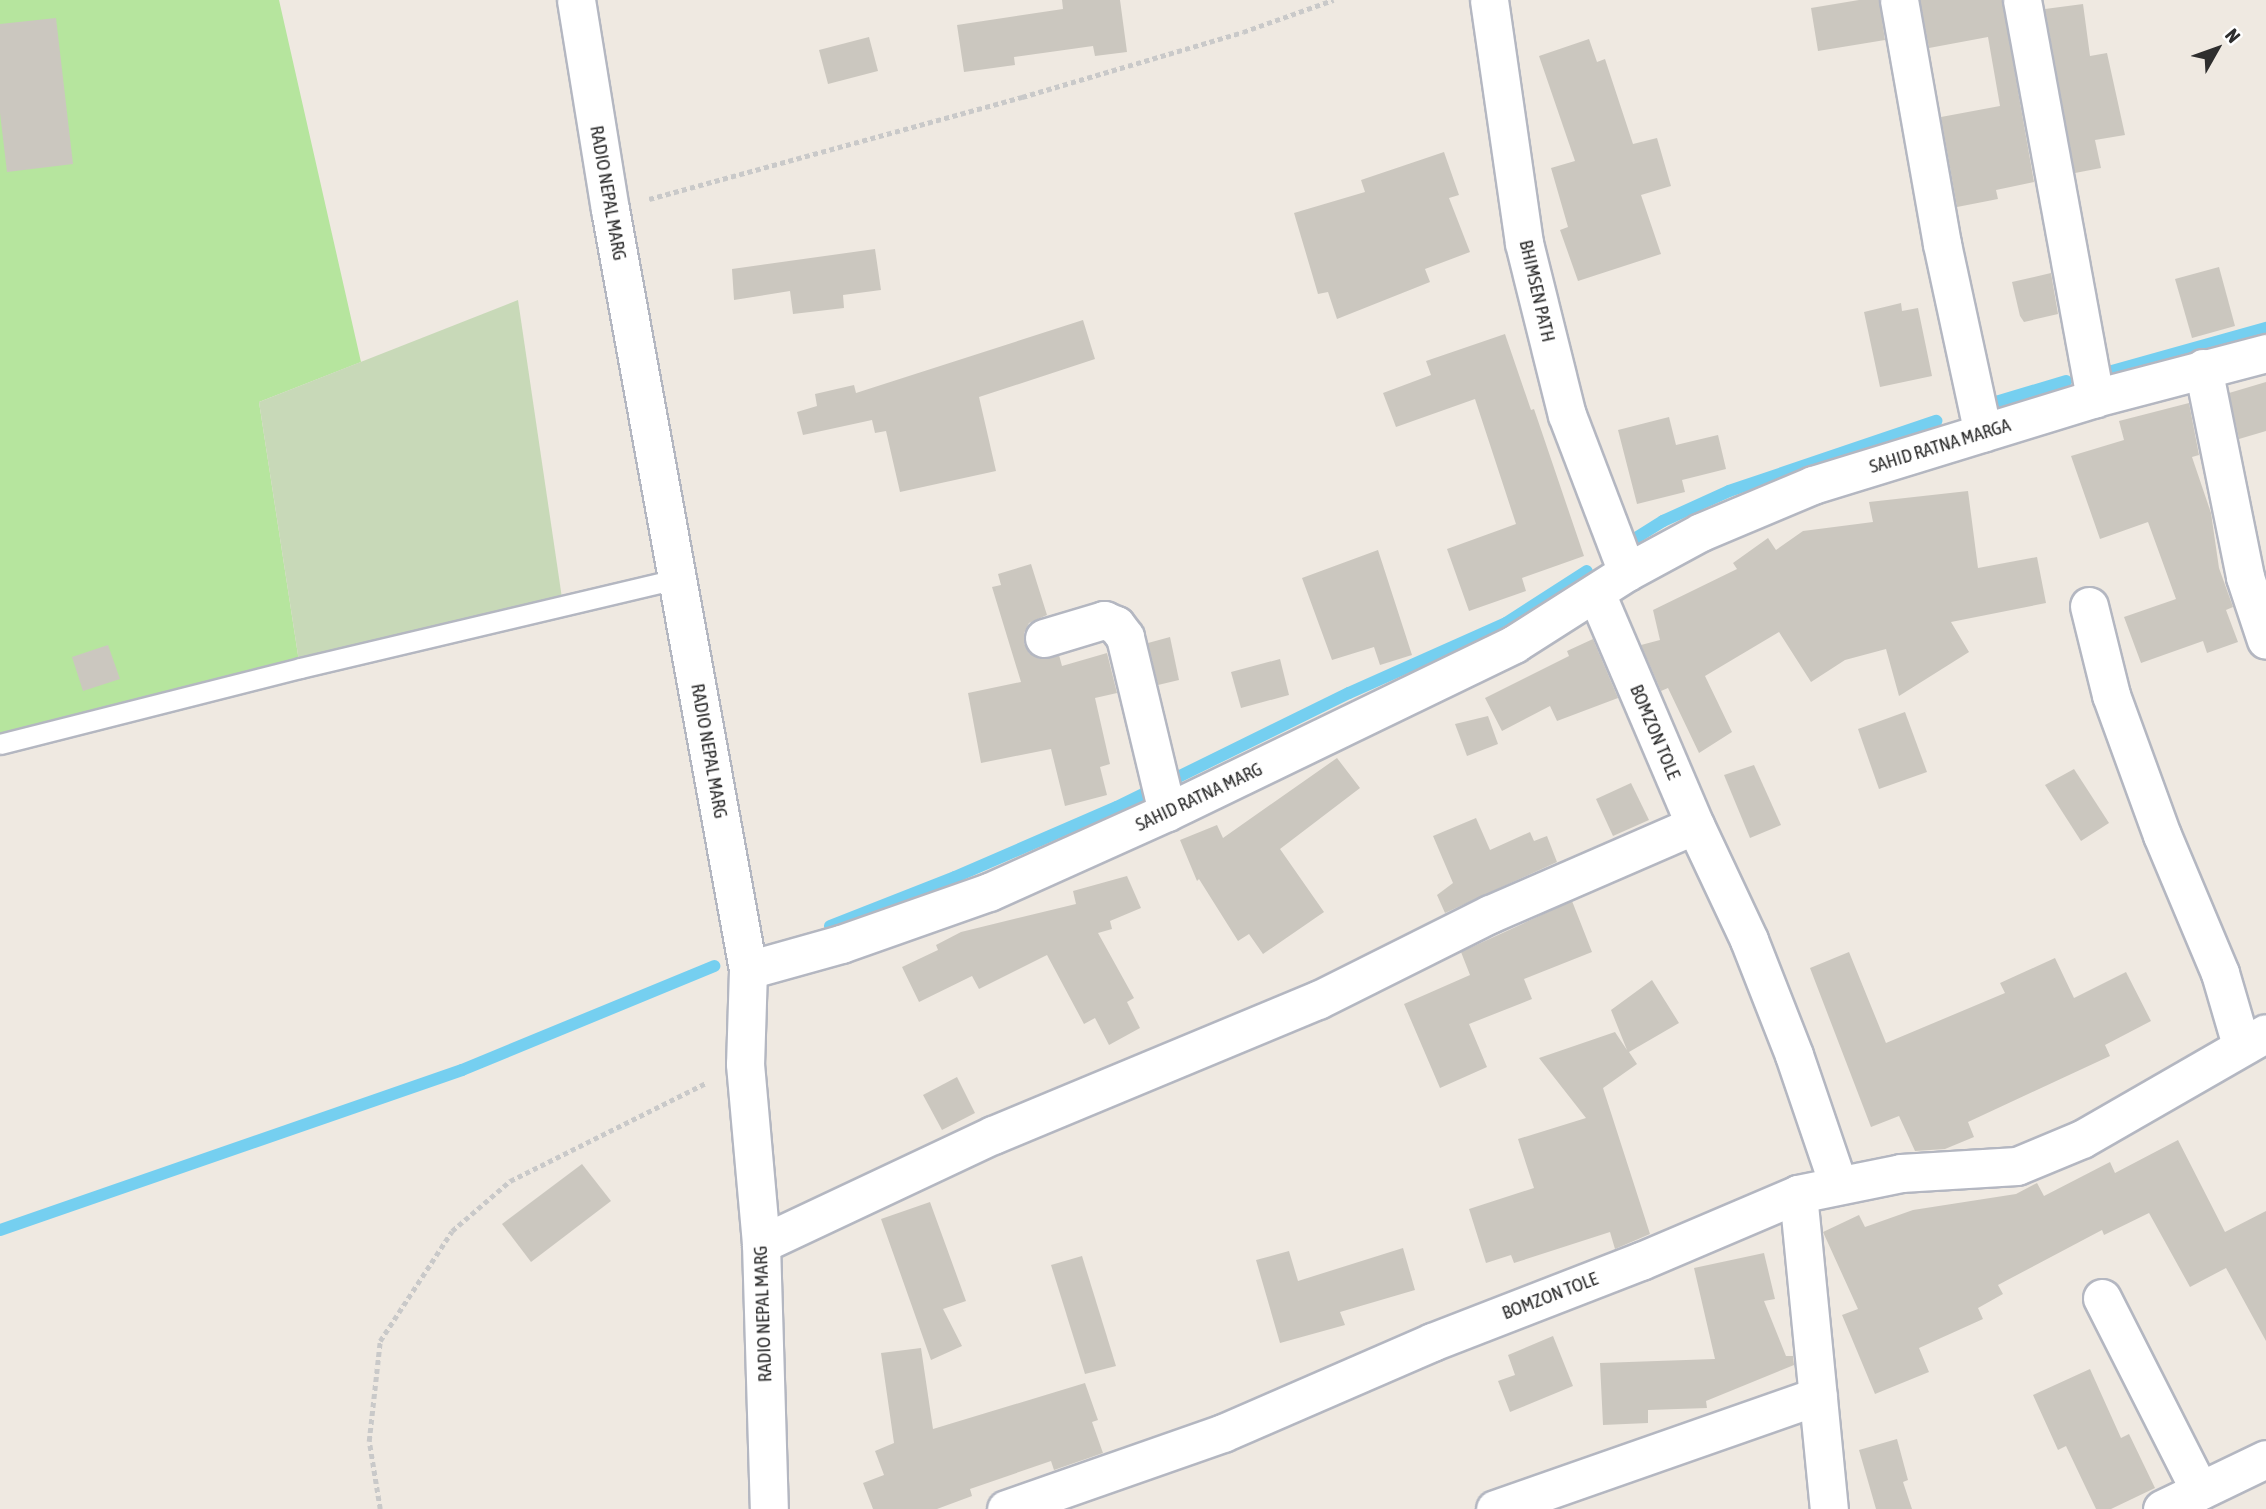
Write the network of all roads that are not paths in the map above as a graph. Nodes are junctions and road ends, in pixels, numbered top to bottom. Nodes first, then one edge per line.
1 (576, 0) edge
2 (1489, 0) edge
3 (1899, 0) edge
4 (2022, 0) edge
5 (2266, 353) edge
6 (2203, 368) junction
7 (2095, 398) junction
8 (1983, 433) junction
9 (1627, 572) junction
10 (677, 579) junction
11 (1596, 593) junction
12 (2089, 606) dead end
13 (1044, 638) dead end
14 (2266, 639) edge
15 (0, 744) edge
16 (1167, 812) junction
17 (1695, 825) junction
18 (748, 970) junction
19 (2254, 1039) edge
20 (1838, 1184) junction
21 (1798, 1194) junction
22 (761, 1244) junction
23 (2102, 1298) dead end
24 (1818, 1395) junction
25 (2266, 1460) edge
26 (2179, 1503) edge
27 (769, 1509) edge
28 (1006, 1509) edge
29 (1495, 1509) edge
30 (1829, 1509) edge

1 - 10 street, RADIO NEPAL MARG
2 - 9 street, BHIMSEN PATH
3 - 8 street
4 - 7 street
5 - 6 street, SAHID RATNA MARGA
6 - 7 street, SAHID RATNA MARGA
6 - 14 street
7 - 8 street, SAHID RATNA MARGA
8 - 9 street, SAHID RATNA MARGA
9 - 11 street, SAHID RATNA MARG
10 - 15 lane
10 - 18 street, RADIO NEPAL MARG
11 - 16 street, SAHID RATNA MARG
11 - 17 street, BOMZON TOLE
12 - 19 street
13 - 16 street
16 - 18 street, SAHID RATNA MARG
17 - 20 street, BOMZON TOLE
17 - 22 street
18 - 22 street, RADIO NEPAL MARG
19 - 20 street, BOMZON TOLE
20 - 21 street, BOMZON TOLE
21 - 24 street
21 - 28 street, BOMZON TOLE
22 - 27 street, RADIO NEPAL MARG
23 - 26 street
24 - 29 street
24 - 30 street
25 - 26 street

